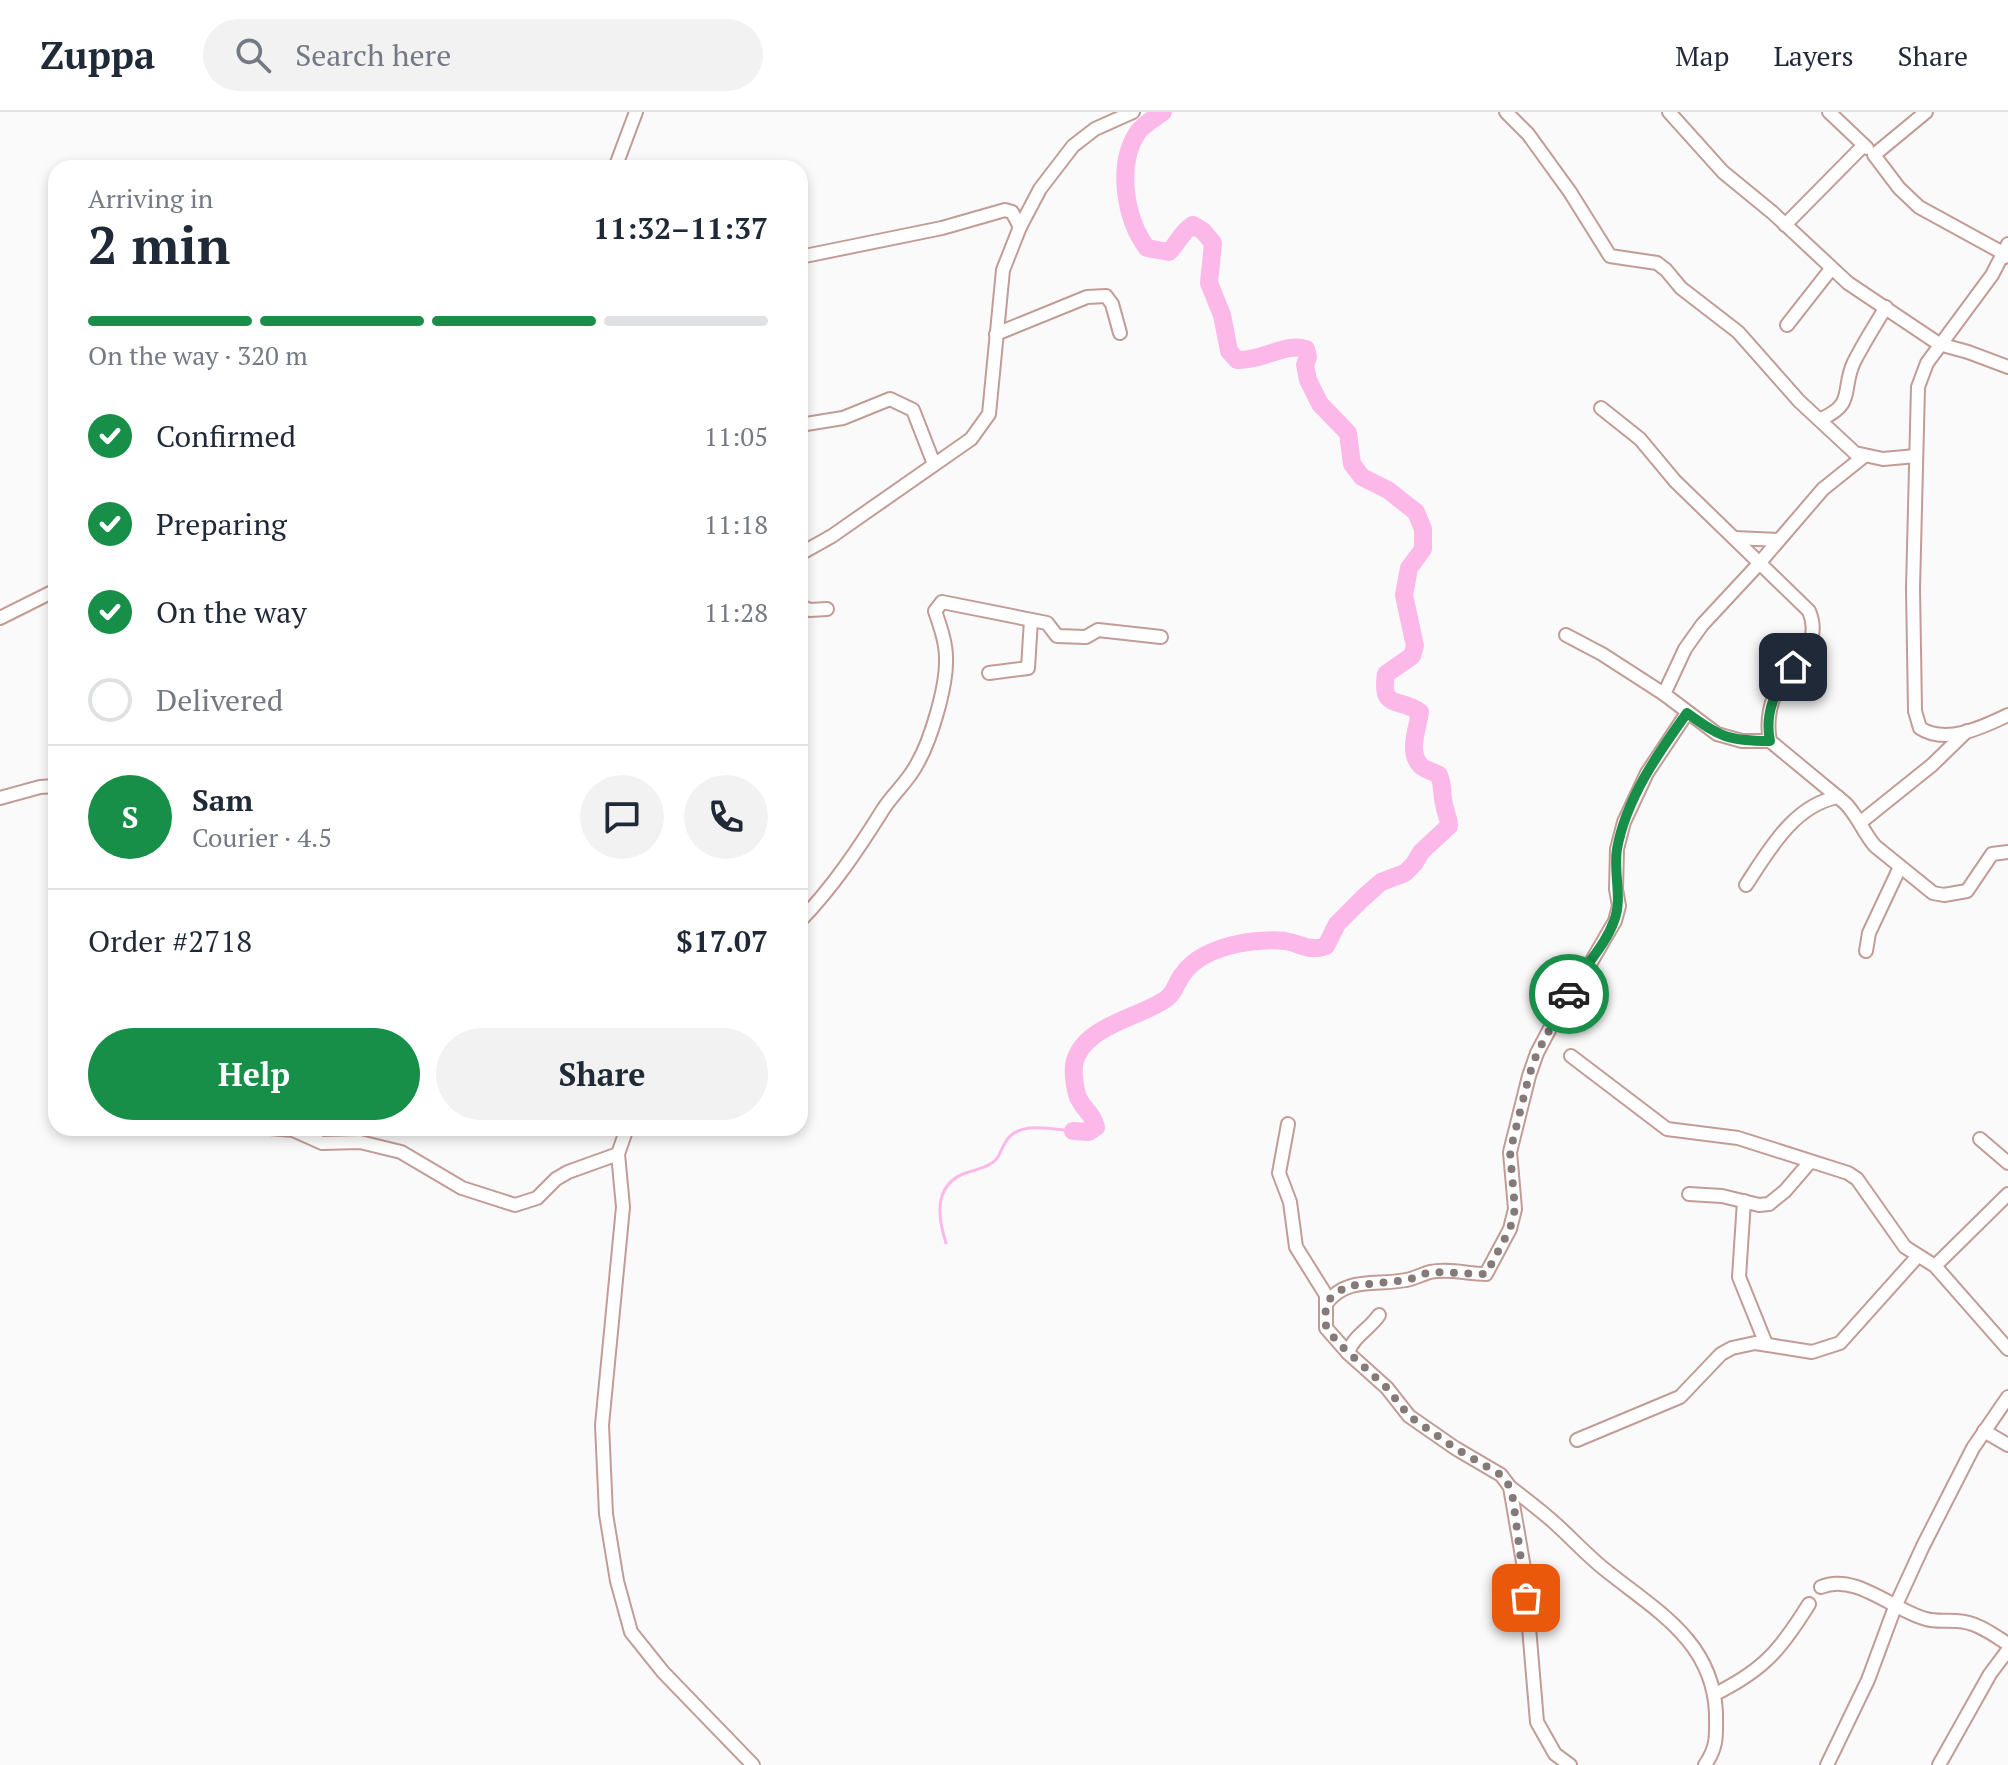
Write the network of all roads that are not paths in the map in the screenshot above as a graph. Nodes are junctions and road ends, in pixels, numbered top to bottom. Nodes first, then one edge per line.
1 (636, 112) edge
2 (1133, 112) edge
3 (1506, 112) edge
4 (1669, 112) edge
5 (1829, 112) edge
6 (1926, 112) edge
7 (1863, 146) junction
8 (1874, 155) junction
9 (618, 160) edge
10 (1785, 225) junction
11 (1020, 227) junction
12 (2006, 253) edge
13 (808, 255) edge
14 (1831, 269) junction
15 (1886, 307) junction
16 (1787, 325) dead end
17 (1120, 333) dead end
18 (996, 334) junction
19 (1939, 344) junction
20 (2008, 367) edge
21 (1601, 408) dead end
22 (1821, 419) junction
23 (808, 424) edge
24 (1916, 456) junction
25 (1863, 457) junction
26 (934, 464) junction
27 (1734, 538) junction
28 (1779, 540) junction
29 (808, 550) edge
30 (1760, 563) junction
31 (48, 594) edge
32 (808, 609) edge
33 (827, 609) dead end
34 (0, 618) edge
35 (1031, 620) junction
36 (1566, 635) dead end
37 (1161, 637) dead end
38 (989, 673) dead end
39 (1664, 694) junction
40 (1687, 713) junction
41 (2008, 715) edge
42 (1967, 731) junction
43 (1770, 741) junction
44 (48, 786) edge
45 (1838, 797) junction
46 (0, 798) edge
47 (1861, 822) junction
48 (2008, 852) edge
49 (1900, 867) junction
50 (1746, 885) dead end
51 (808, 911) edge
52 (1866, 951) dead end
53 (1571, 1056) dead end
54 (1288, 1124) dead end
55 (305, 1136) edge
56 (624, 1136) edge
57 (1980, 1139) dead end
58 (618, 1154) junction
59 (1810, 1162) junction
60 (2008, 1163) edge
61 (1689, 1194) dead end
62 (2008, 1194) edge
63 (1744, 1201) junction
64 (1917, 1257) junction
65 (1935, 1266) junction
66 (1326, 1304) junction
67 (1379, 1315) dead end
68 (1766, 1344) junction
69 (2008, 1349) edge
70 (1348, 1353) junction
71 (2008, 1397) edge
72 (1984, 1431) junction
73 (1577, 1440) dead end
74 (2008, 1445) edge
75 (1510, 1487) junction
76 (1821, 1587) dead end
77 (1809, 1604) dead end
78 (1895, 1607) junction
79 (2008, 1652) edge
80 (1715, 1694) junction
81 (753, 1765) edge
82 (1570, 1765) edge
83 (1705, 1765) edge
84 (1827, 1765) edge
85 (1939, 1765) edge

1 - 9 street
2 - 11 street
3 - 22 street
4 - 10 street
5 - 7 street
6 - 8 street
7 - 8 street
7 - 10 street
8 - 12 street
10 - 14 street
11 - 13 street
11 - 18 street
12 - 19 street
14 - 15 street
14 - 16 street
15 - 19 street
15 - 22 street
17 - 18 street
18 - 26 street
19 - 20 street
19 - 24 street
21 - 27 street
22 - 25 street
23 - 26 street
24 - 25 street
24 - 42 street
25 - 28 street
26 - 29 street
27 - 28 street
27 - 30 street
28 - 30 street
30 - 39 street
30 - 43 street
31 - 34 street
32 - 33 street
35 - 37 street
35 - 38 street
35 - 51 street
36 - 39 street
39 - 40 street
40 - 43 street
40 - 66 street
41 - 42 street
42 - 47 street
43 - 45 street
44 - 46 street
45 - 47 street
45 - 50 street
47 - 49 street
48 - 49 street
49 - 52 street
53 - 59 street
54 - 66 street
55 - 58 street
56 - 58 street
57 - 60 street
58 - 81 street
59 - 63 street
59 - 64 street
61 - 63 street
62 - 65 street
63 - 68 street
64 - 65 street
64 - 68 street
65 - 69 street
66 - 70 street
67 - 70 street
68 - 73 street
70 - 75 street
71 - 72 street
72 - 74 street
72 - 78 street
75 - 80 street
75 - 82 street
76 - 78 street
77 - 80 street
78 - 79 street
78 - 84 street
79 - 85 street
80 - 83 street

